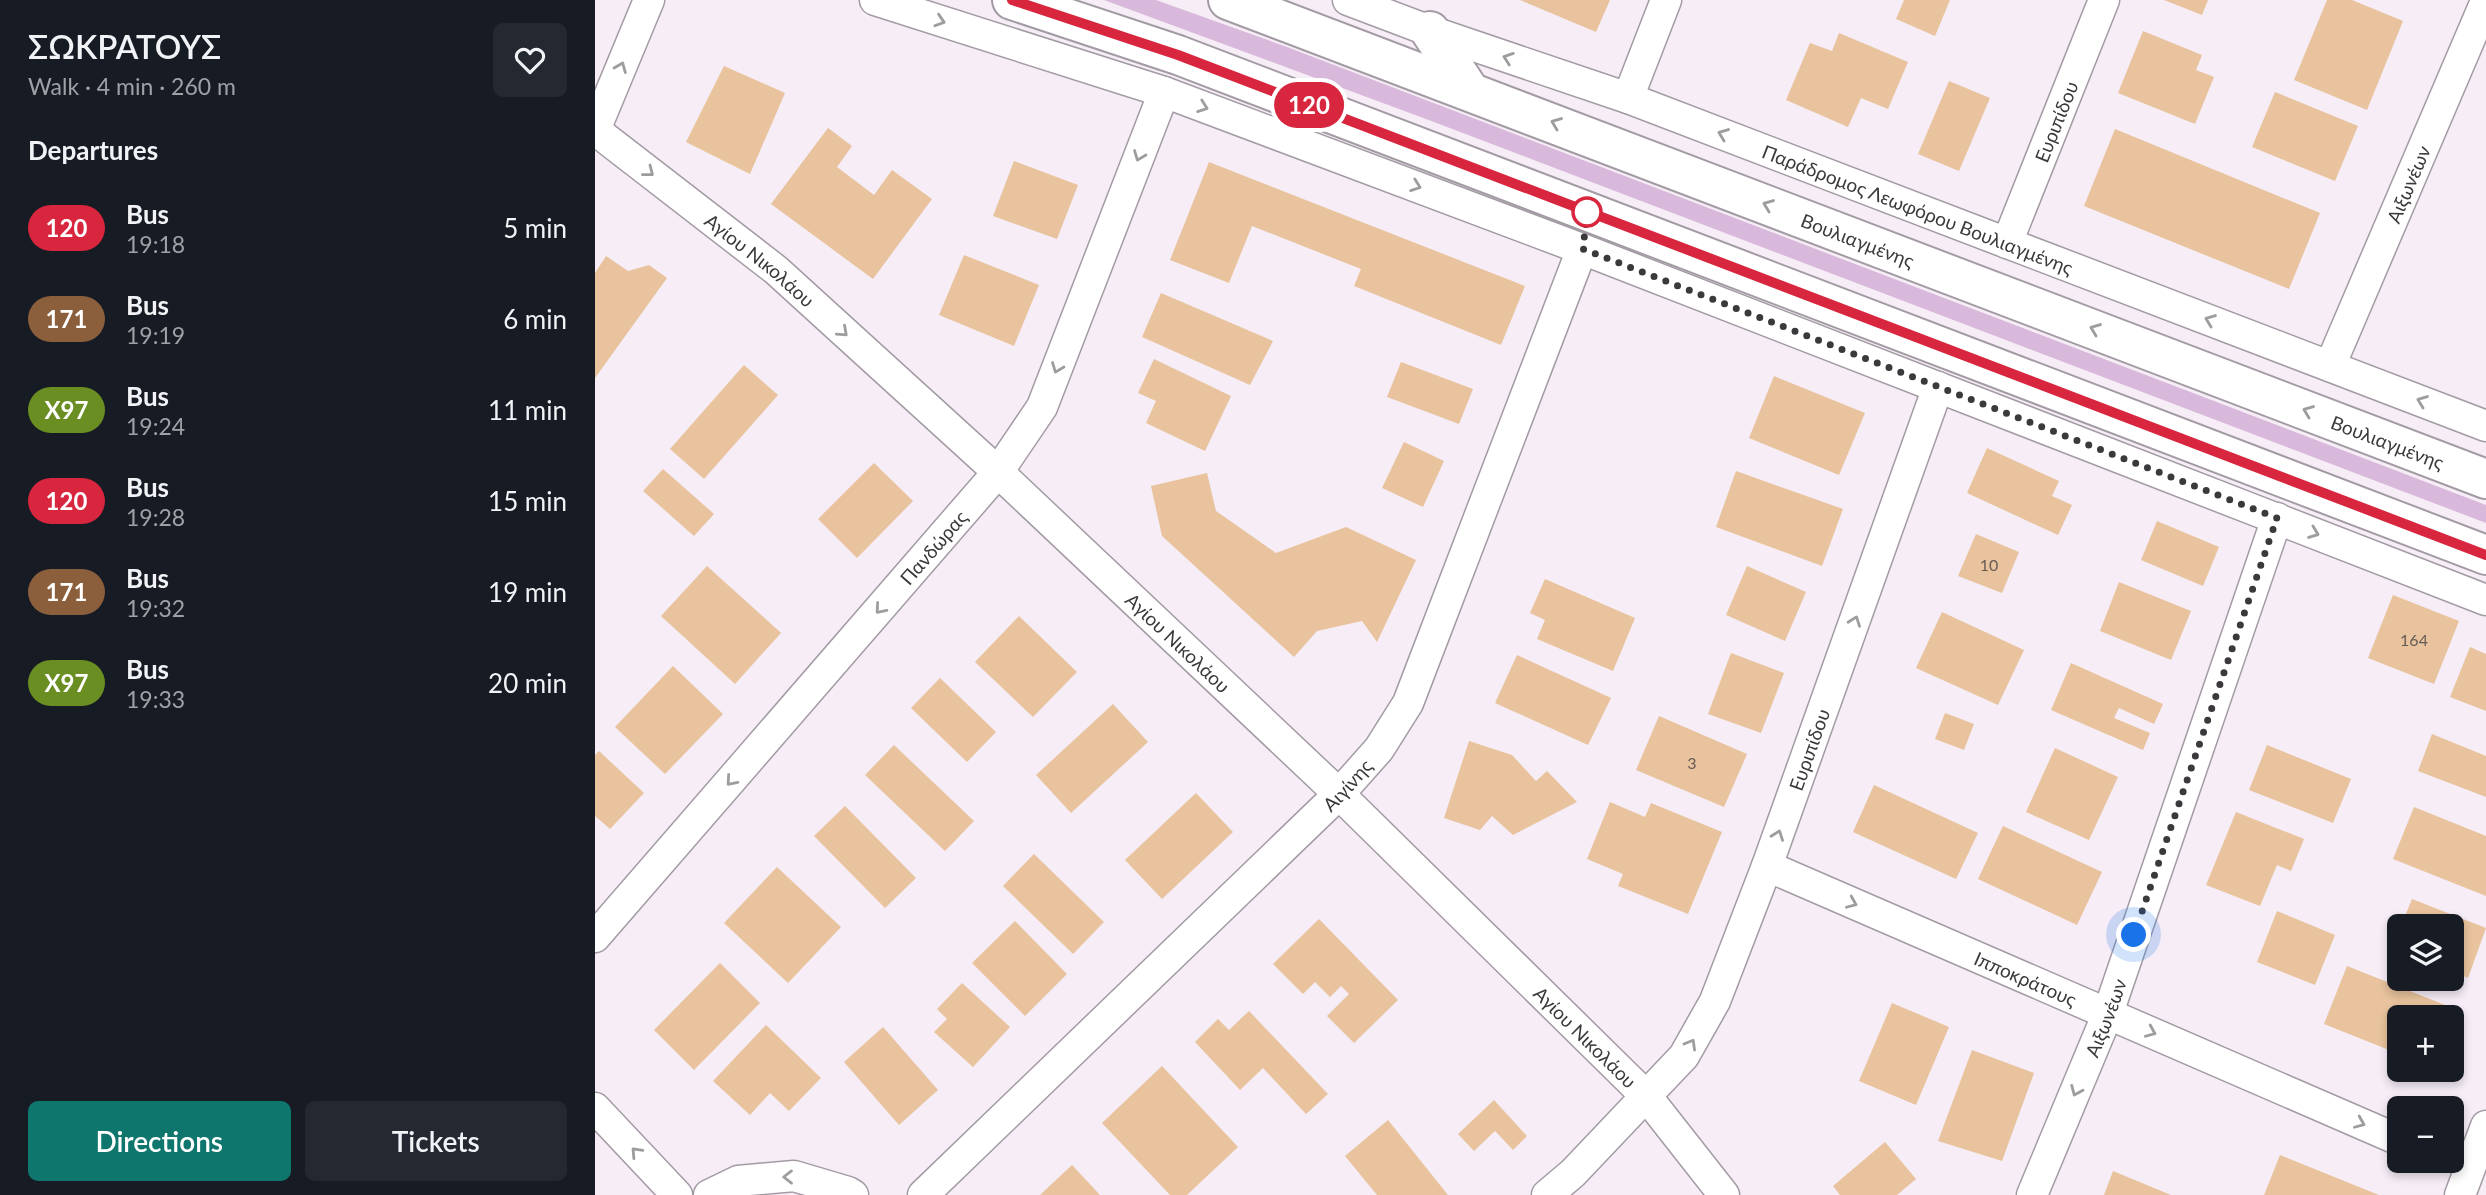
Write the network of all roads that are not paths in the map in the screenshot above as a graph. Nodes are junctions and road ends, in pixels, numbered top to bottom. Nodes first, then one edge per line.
1 (649, 0) edge
2 (875, 0) edge
3 (1012, 0) edge
4 (1228, 0) edge
5 (1348, 0) edge
6 (1666, 0) edge
7 (2104, 0) edge
8 (2486, 1) edge
9 (1430, 31) junction
10 (1469, 90) junction
11 (1164, 92) junction
12 (1628, 98) junction
13 (595, 130) edge
14 (2007, 243) junction
15 (1583, 249) junction
16 (2330, 366) junction
17 (1938, 387) junction
18 (2486, 426) edge
19 (998, 472) junction
20 (2486, 478) edge
21 (2277, 518) junction
22 (2486, 555) edge
23 (2486, 600) edge
24 (1339, 794) junction
25 (1767, 866) junction
26 (595, 937) edge
27 (2108, 1013) junction
28 (1647, 1097) junction
29 (595, 1108) edge
30 (2486, 1126) edge
31 (2387, 1135) edge
32 (2466, 1176) edge
33 (677, 1195) edge
34 (709, 1195) edge
35 (853, 1195) edge
36 (923, 1195) edge
37 (1547, 1195) edge
38 (1724, 1195) edge
39 (2032, 1195) edge

13 -> 1 street
2 -> 11 street
3 - 22 main road
4 - 10 main road, Βουλιαγμένης
5 - 9 street, Παράδρομος Λεωφόρου Βουλιαγμένης
6 - 12 street
7 - 14 street, Ευριπίδου
8 - 16 street, Αιξωνέων
9 - 10 main road
12 -> 9 street, Παράδρομος Λεωφόρου Βουλιαγμένης
20 -> 10 main road, Βουλιαγμένης
11 -> 15 street
11 -> 19 street, Πανδώρας
14 -> 12 street, Παράδρομος Λεωφόρου Βουλιαγμένης
13 -> 19 street, Αγίου Νικολάου
16 -> 14 street, Παράδρομος Λεωφόρου Βουλιαγμένης
15 - 17 street
15 - 24 street, Αιγίνης
18 -> 16 street, Παράδρομος Λεωφόρου Βουλιαγμένης
17 - 21 street
25 -> 17 street, Ευριπίδου
19 - 24 street, Αγίου Νικολάου
19 -> 26 street, Πανδώρας
21 -> 23 street
21 - 27 street, Αιξωνέων
24 - 28 street, Αγίου Νικολάου
24 - 36 street, Αιγίνης
25 -> 27 street, Ιπποκράτους
28 -> 25 street, Ευριπίδου
27 -> 31 street, Ιπποκράτους
27 -> 39 street, Αιξωνέων
28 - 37 street, Ευριπίδου
28 - 38 street, Αγίου Νικολάου
33 -> 29 street
30 - 32 street
35 -> 34 street

